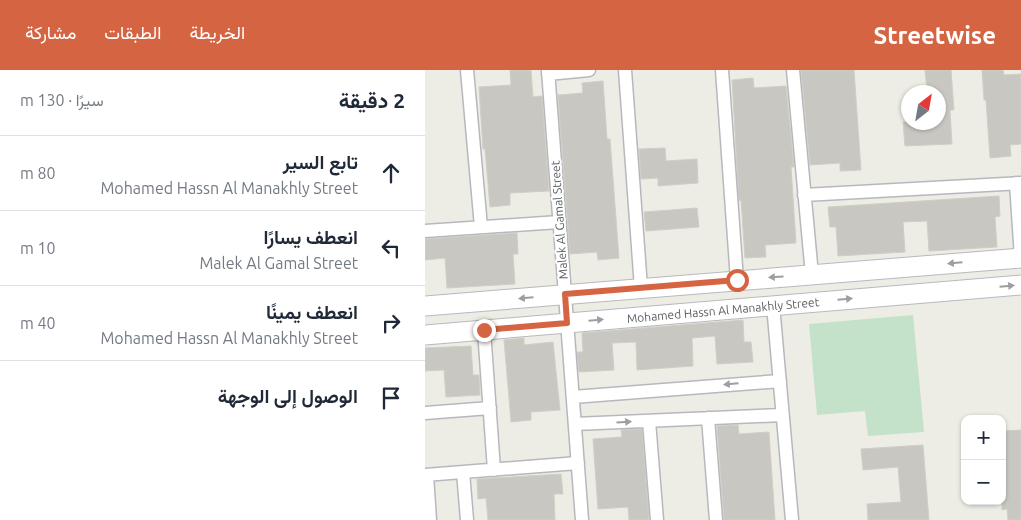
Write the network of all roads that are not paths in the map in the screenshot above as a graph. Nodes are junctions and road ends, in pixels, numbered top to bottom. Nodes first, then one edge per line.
1 (467, 70) edge
2 (589, 70) edge
3 (625, 70) edge
4 (722, 70) edge
5 (793, 70) edge
6 (548, 72) edge
7 (1019, 183) edge
8 (805, 196) junction
9 (559, 222) junction
10 (481, 227) junction
11 (425, 231) edge
12 (1021, 258) edge
13 (812, 275) junction
14 (737, 280) junction
15 (1021, 285) edge
16 (641, 288) junction
17 (565, 294) junction
18 (425, 306) edge
19 (773, 306) junction
20 (567, 323) junction
21 (484, 330) junction
22 (425, 335) edge
23 (780, 380) junction
24 (573, 397) junction
25 (490, 408) junction
26 (425, 413) edge
27 (783, 415) junction
28 (708, 418) junction
29 (649, 421) junction
30 (575, 424) junction
31 (578, 463) junction
32 (495, 470) junction
33 (463, 472) junction
34 (426, 475) edge
35 (430, 520) edge
36 (467, 520) edge
37 (582, 520) edge
38 (657, 520) edge
39 (716, 520) edge
40 (792, 520) edge

1 - 10 street
2 - 6 street
3 - 16 street
4 - 14 street
5 - 8 street
6 - 9 street, Malek Al Gamal Street
7 - 8 street
7 - 12 street
8 - 13 street
9 - 10 street
9 - 17 street, Malek Al Gamal Street
10 - 11 street
12 -> 13 street
13 -> 14 street
14 - 16 street
19 -> 15 street, Mohamed Hassn Al Manakhly Street
16 - 17 street
17 -> 18 street
17 - 20 street, Malek Al Gamal Street
20 -> 19 street, Mohamed Hassn Al Manakhly Street
19 - 23 street
20 - 21 street, Mohamed Hassn Al Manakhly Street
20 - 24 street, Malek Al Gamal Street
21 - 22 street, Mohamed Hassn Al Manakhly Street
21 - 25 street
23 -> 24 street
23 - 27 street
24 - 30 street, Malek Al Gamal Street
25 - 26 street
25 - 32 street
27 - 28 street
27 - 40 street
28 - 29 street
28 - 39 street
30 -> 29 street
29 - 38 street
30 - 31 street, Malek Al Gamal Street
31 - 32 street
31 - 37 street, Malek Al Gamal Street
32 - 33 street
33 - 34 street
33 - 36 street
34 - 35 street

